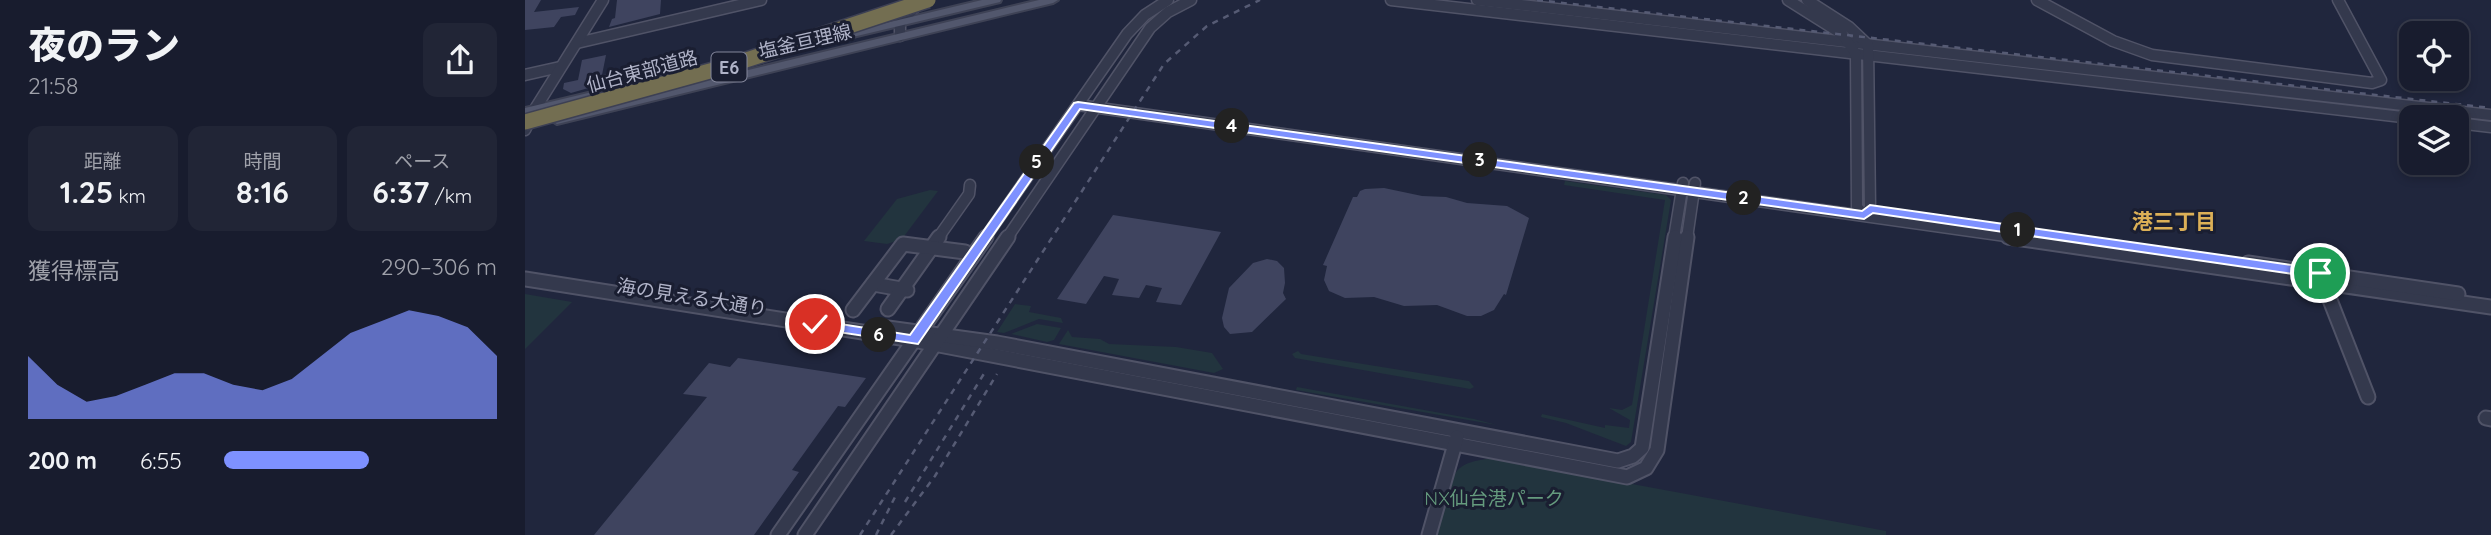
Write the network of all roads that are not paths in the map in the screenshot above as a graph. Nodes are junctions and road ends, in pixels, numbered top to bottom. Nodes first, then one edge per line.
1 (603, 0) edge
2 (761, 0) edge
3 (911, 0) edge
4 (922, 0) edge
5 (928, 0) edge
6 (996, 0) edge
7 (1053, 0) edge
8 (1168, 0) edge
9 (1191, 0) edge
10 (1391, 0) edge
11 (1477, 0) edge
12 (1788, 0) edge
13 (1807, 0) edge
14 (2037, 0) edge
15 (2338, 0) edge
16 (722, 5) edge
17 (900, 23) junction
18 (900, 36) junction
19 (577, 43) junction
20 (1851, 43) junction
21 (1869, 50) junction
22 (1856, 54) junction
23 (560, 68) junction
24 (525, 75) edge
25 (1080, 101) junction
26 (1097, 103) junction
27 (2399, 116) edge
28 (2491, 116) edge
29 (527, 120) edge
30 (2469, 124) edge
31 (2491, 127) edge
32 (970, 185) dead end
33 (1688, 186) junction
34 (1864, 210) junction
35 (931, 248) junction
36 (965, 252) dead end
37 (525, 271) edge
38 (2322, 278) junction
39 (525, 279) edge
40 (873, 284) junction
41 (904, 289) junction
42 (2491, 299) edge
43 (2491, 307) edge
44 (888, 309) dead end
45 (853, 310) dead end
46 (916, 336) junction
47 (937, 340) junction
48 (2368, 397) dead end
49 (1457, 437) junction
50 (778, 535) edge
51 (805, 535) edge
52 (1429, 535) edge

1 - 19 street
2 - 16 street
3 - 29 highway, 仙台東部道路 / E6, bridge
4 - 17 street
5 - 29 highway, 仙台東部道路 / E6, bridge
6 - 17 main road, 塩釜亘理線
7 - 18 main road, 塩釜亘理線
8 - 25 street
9 - 26 street
10 - 22 street
11 - 20 street
12 - 20 street
13 - 21 street
14 - 15 street
16 - 19 street
17 - 18 street
17 - 29 main road, 塩釜亘理線
18 - 29 main road, 塩釜亘理線
19 - 23 street
20 - 21 street
20 - 22 street
21 - 22 street
21 - 27 street
21 - 28 street
21 - 34 street
22 - 34 street
23 - 24 street
23 - 29 street
25 - 26 street
25 - 46 street
26 - 33 street
26 - 47 street
30 - 31 street
32 - 35 street
33 - 34 street
33 - 49 street
34 - 38 street
35 - 36 street
35 - 40 street
35 - 41 street
37 - 46 street, 海の見える大通り
38 - 42 street
38 - 43 street
38 - 48 street
39 - 46 street
40 - 41 street
40 - 45 street
41 - 44 street
46 - 47 street
46 - 50 street
47 - 49 street
47 - 51 street
49 - 52 street

